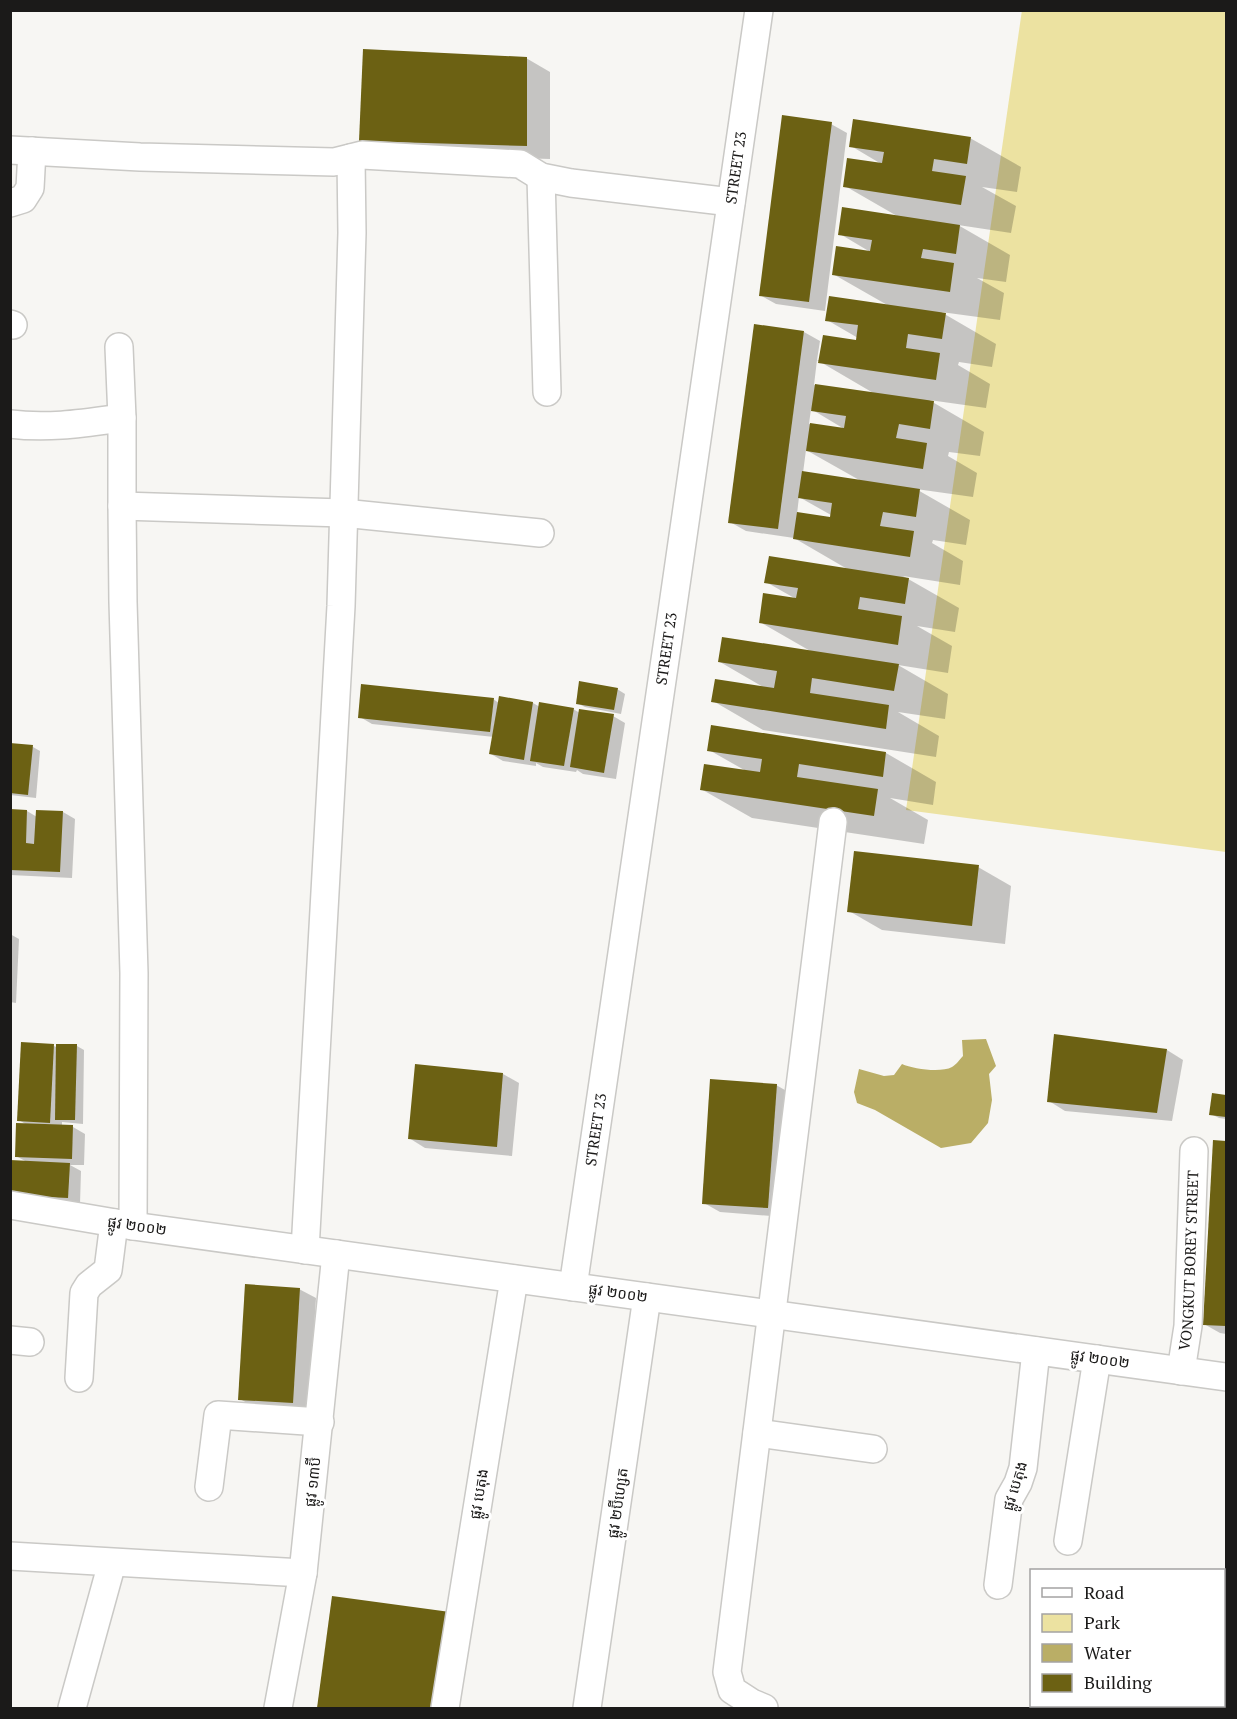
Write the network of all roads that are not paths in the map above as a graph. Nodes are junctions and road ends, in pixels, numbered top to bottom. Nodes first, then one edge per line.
1 (759, 10) edge
2 (21, 151) edge
3 (351, 158) junction
4 (541, 177) junction
5 (731, 202) junction
6 (10, 203) edge
7 (118, 347) dead end
8 (547, 392) dead end
9 (122, 418) junction
10 (10, 424) edge
11 (122, 506) junction
12 (343, 513) junction
13 (540, 533) dead end
14 (833, 822) dead end
15 (1194, 1151) dead end
16 (10, 1205) edge
17 (124, 1225) junction
18 (304, 1250) junction
19 (336, 1254) junction
20 (514, 1279) junction
21 (573, 1287) junction
22 (647, 1297) junction
23 (771, 1314) junction
24 (1036, 1351) junction
25 (1097, 1359) junction
26 (1181, 1371) junction
27 (1227, 1377) edge
28 (79, 1378) dead end
29 (320, 1422) junction
30 (757, 1433) junction
31 (873, 1449) dead end
32 (209, 1487) dead end
33 (1068, 1541) dead end
34 (10, 1556) edge
35 (112, 1563) junction
36 (303, 1573) junction
37 (998, 1585) dead end
38 (72, 1708) edge
39 (278, 1708) edge
40 (445, 1708) edge
41 (587, 1708) edge
42 (764, 1708) edge

1 - 5 street, STREET 23
2 - 3 street
2 - 6 street
3 - 4 street
3 - 12 street
4 - 5 street
4 - 8 street
5 - 21 street, STREET 23
7 - 9 street
9 - 10 street
9 - 11 street
11 - 12 street
11 - 17 street
12 - 13 street
12 - 18 street
14 - 23 street
15 - 26 street, VONGKUT BOREY STREET
16 - 17 street, ផ្លូវ ២០០២
17 - 18 street, ផ្លូវ ២០០២
17 - 28 street
18 - 19 street, ផ្លូវ ២០០២
19 - 20 street, ផ្លូវ ២០០២
19 - 29 street, ផ្លូវ ១៣ប៊ី
20 - 21 street, ផ្លូវ ២០០២
20 - 40 street, ផ្លូវ បេតុង
21 - 22 street, ផ្លូវ ២០០២
22 - 23 street, ផ្លូវ ២០០២
22 - 41 street, ផ្លូវ ២ប៊ីហ្សេត
23 - 24 street, ផ្លូវ ២០០២
23 - 30 street
24 - 25 street, ផ្លូវ ២០០២
24 - 37 street, ផ្លូវ បេតុង
25 - 26 street, ផ្លូវ ២០០២
25 - 33 street
26 - 27 street, ផ្លូវ ២០០២
29 - 32 street
29 - 36 street, ផ្លូវ ១៣ប៊ី
30 - 31 street
30 - 42 street
34 - 35 street
35 - 36 street
35 - 38 street
36 - 39 street, ផ្លូវ ១៣ប៊ី

